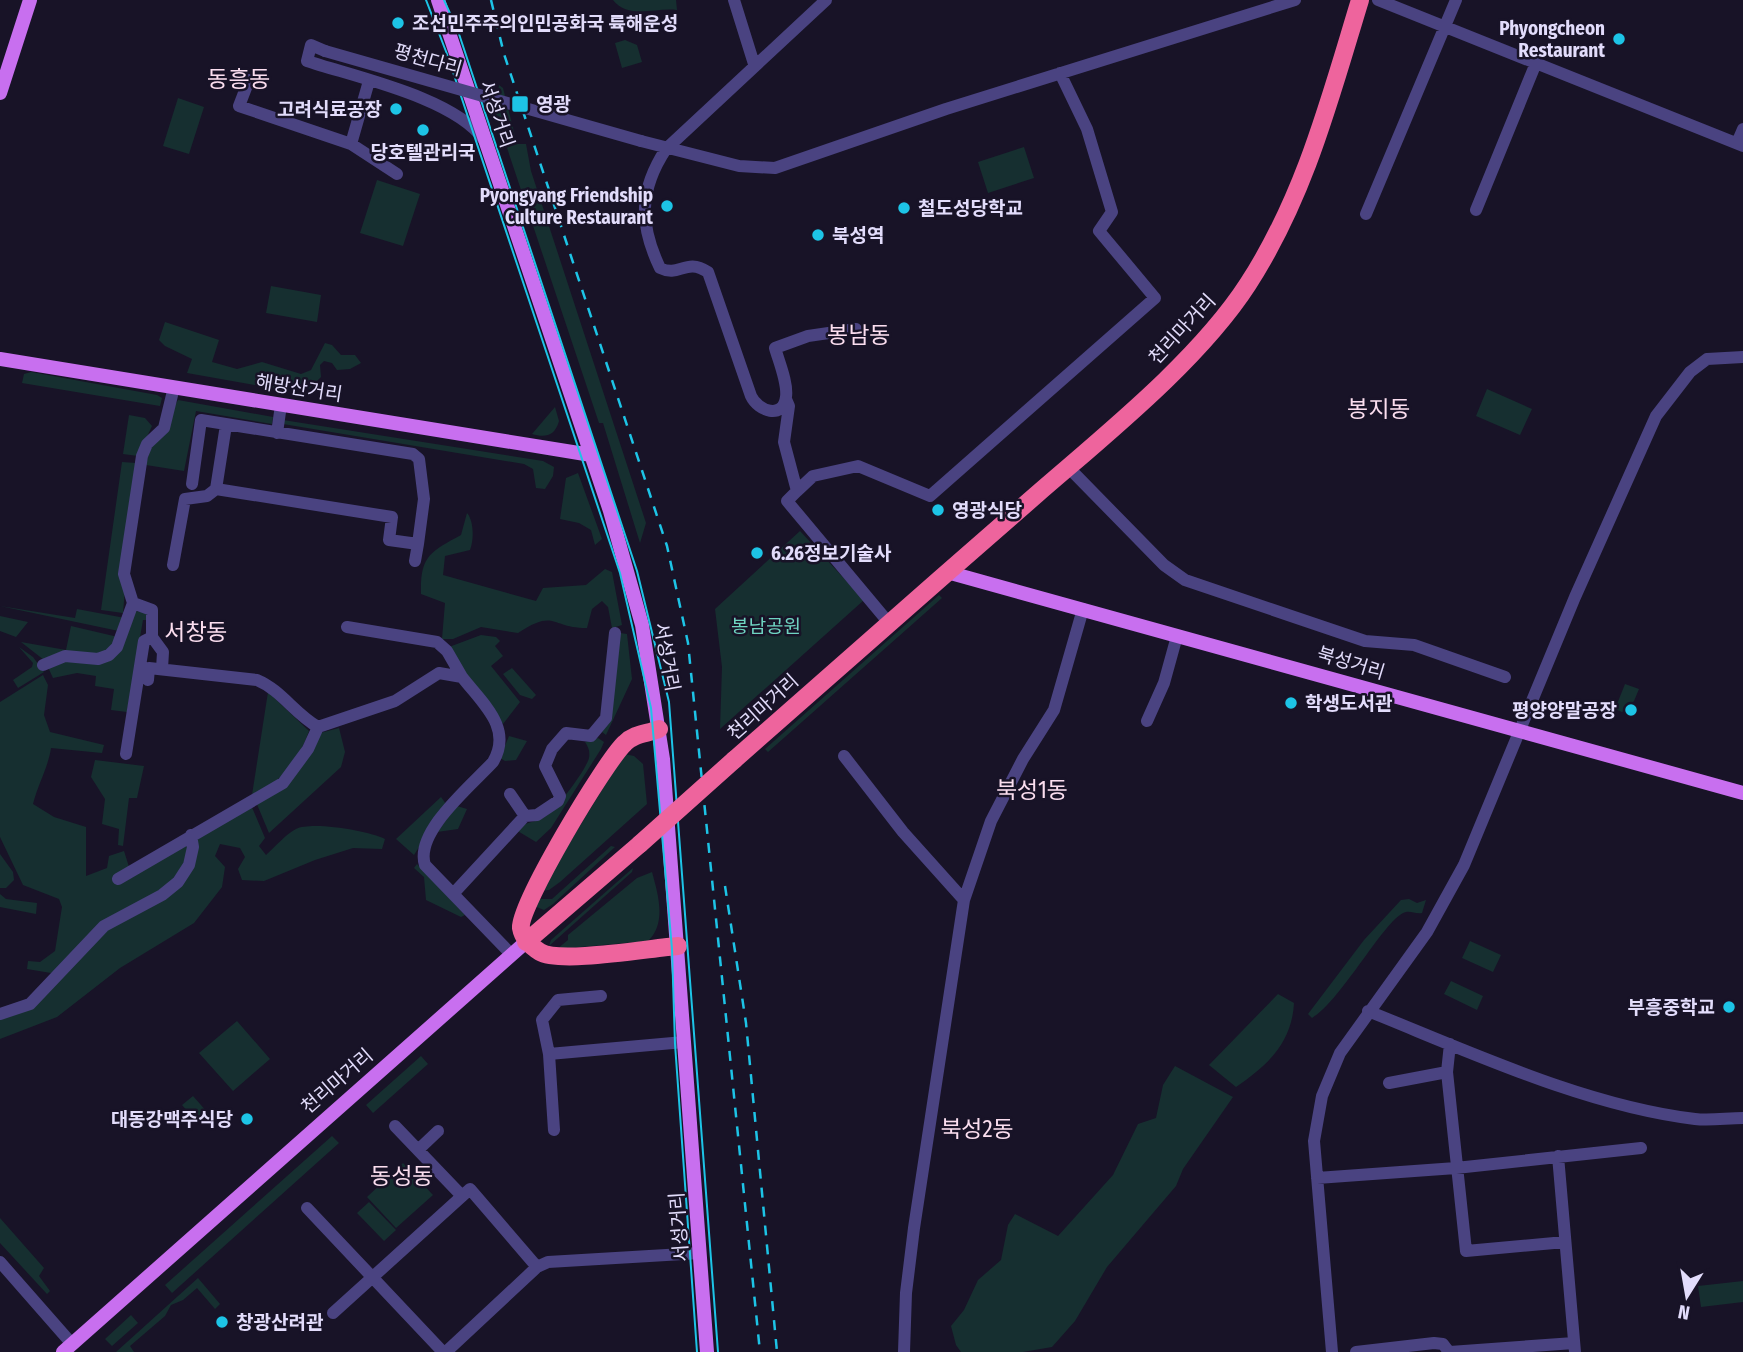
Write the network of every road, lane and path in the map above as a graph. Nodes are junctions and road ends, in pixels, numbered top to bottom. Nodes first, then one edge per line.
1 (30, 0) edge
2 (438, 0) edge
3 (734, 0) edge
4 (826, 0) edge
5 (1295, 0) edge
6 (1360, 0) edge
7 (1378, 0) edge
8 (1456, 0) edge
9 (1444, 26) junction
10 (1536, 63) junction
11 (754, 64) junction
12 (1060, 74) junction
13 (249, 80) dead end
14 (369, 81) junction
15 (0, 93) edge
16 (1743, 129) edge
17 (351, 144) junction
18 (1740, 144) edge
19 (666, 149) junction
20 (490, 152) junction
21 (397, 174) dead end
22 (1476, 210) dead end
23 (1366, 214) dead end
24 (856, 328) dead end
25 (1743, 357) edge
26 (0, 359) edge
27 (174, 387) junction
28 (786, 399) junction
29 (281, 405) junction
30 (770, 412) junction
31 (786, 423) junction
32 (226, 425) junction
33 (277, 433) junction
34 (592, 455) junction
35 (1068, 467) junction
36 (192, 484) dead end
37 (216, 489) junction
38 (797, 491) junction
39 (418, 544) junction
40 (415, 561) dead end
41 (173, 565) dead end
42 (947, 572) junction
43 (133, 603) junction
44 (1083, 609) junction
45 (889, 623) junction
46 (347, 627) dead end
47 (615, 633) dead end
48 (1177, 636) junction
49 (152, 637) junction
50 (447, 651) junction
51 (43, 664) dead end
52 (162, 669) junction
53 (439, 673) junction
54 (462, 677) junction
55 (1504, 677) dead end
56 (148, 680) dead end
57 (1147, 721) dead end
58 (318, 727) junction
59 (659, 729) junction
60 (1520, 732) junction
61 (126, 754) dead end
62 (844, 756) dead end
63 (1743, 793) edge
64 (510, 794) dead end
65 (525, 816) junction
66 (191, 835) junction
67 (118, 879) dead end
68 (453, 894) junction
69 (964, 900) junction
70 (526, 942) junction
71 (678, 946) junction
72 (511, 954) junction
73 (601, 996) dead end
74 (1368, 1011) junction
75 (0, 1014) edge
76 (684, 1042) junction
77 (1450, 1044) junction
78 (549, 1054) junction
79 (1447, 1072) junction
80 (1389, 1083) dead end
81 (1743, 1118) edge
82 (395, 1126) dead end
83 (554, 1129) dead end
84 (438, 1131) dead end
85 (1641, 1148) dead end
86 (418, 1150) junction
87 (1558, 1156) junction
88 (1456, 1168) junction
89 (1317, 1178) junction
90 (462, 1196) junction
91 (307, 1208) dead end
92 (1565, 1242) junction
93 (700, 1252) junction
94 (0, 1262) edge
95 (537, 1267) junction
96 (371, 1279) junction
97 (333, 1313) dead end
98 (1574, 1347) edge
99 (71, 1349) edge
100 (444, 1352) edge
101 (707, 1352) edge
102 (904, 1352) edge
103 (1332, 1352) edge
104 (1356, 1352) edge
105 (1449, 1352) edge

1 - 15 main road
2 - 20 main road, 서성거리
3 - 11 street
4 - 11 street
5 - 12 street, 평천다리
6 - 35 highway, 천리마거리
7 - 9 street
8 - 9 street
9 - 10 street
9 - 23 street
10 - 18 street
10 - 22 street
11 - 19 street
12 - 19 street, 평천다리
12 - 38 street
13 - 17 street
14 - 17 street
14 - 19 street, 평천다리, bridge
14 - 20 street
16 - 18 street
17 - 21 street
19 - 30 street
20 - 34 main road, 서성거리
24 - 28 street
25 - 60 street
26 - 27 main road, 해방산거리
27 - 29 main road, 해방산거리
27 - 43 street
28 - 30 street
28 - 31 street
29 - 33 street
29 - 34 main road, 해방산거리
30 - 31 street
31 - 38 street
32 - 33 street
32 - 36 street
32 - 37 street
33 - 39 street
34 - 59 main road, 서성거리
35 - 42 highway, 천리마거리
35 - 55 street
37 - 39 street
37 - 41 street
38 - 45 street
39 - 40 street
42 - 44 main road, 북성거리
42 - 45 highway, 천리마거리
43 - 49 street
43 - 51 street
44 - 48 main road, 북성거리
44 - 69 street
45 - 70 highway, 천리마거리, bridge
46 - 50 street
47 - 65 street
48 - 57 street
48 - 60 main road, 북성거리
49 - 52 street
49 - 61 street
50 - 53 street
50 - 54 street
52 - 56 street
52 - 58 street
53 - 54 street
53 - 58 street
54 - 68 street
58 - 66 street
59 - 70 highway
59 - 71 main road, 서성거리
60 - 63 main road, 북성거리
60 - 74 street
62 - 69 street
64 - 65 street
65 - 68 street
66 - 67 street
66 - 75 street
68 - 72 street
69 - 102 street
70 - 71 highway
70 - 72 main road, 천리마거리
71 - 76 main road, 서성거리
72 - 99 main road, 천리마거리
73 - 78 street
74 - 77 street
74 - 89 street
76 - 78 street
76 - 93 main road, 서성거리
77 - 79 street
77 - 81 street
78 - 83 street
79 - 80 street
79 - 88 street
82 - 86 street
84 - 86 street
85 - 87 street
86 - 90 street
87 - 88 street
87 - 92 street
88 - 89 street
88 - 92 street
89 - 103 street
90 - 95 street
90 - 96 street
91 - 96 street
92 - 98 street
93 - 95 street
93 - 101 main road, 서성거리
94 - 99 street
95 - 100 street
96 - 97 street
96 - 100 street
98 - 105 street
104 - 105 street

